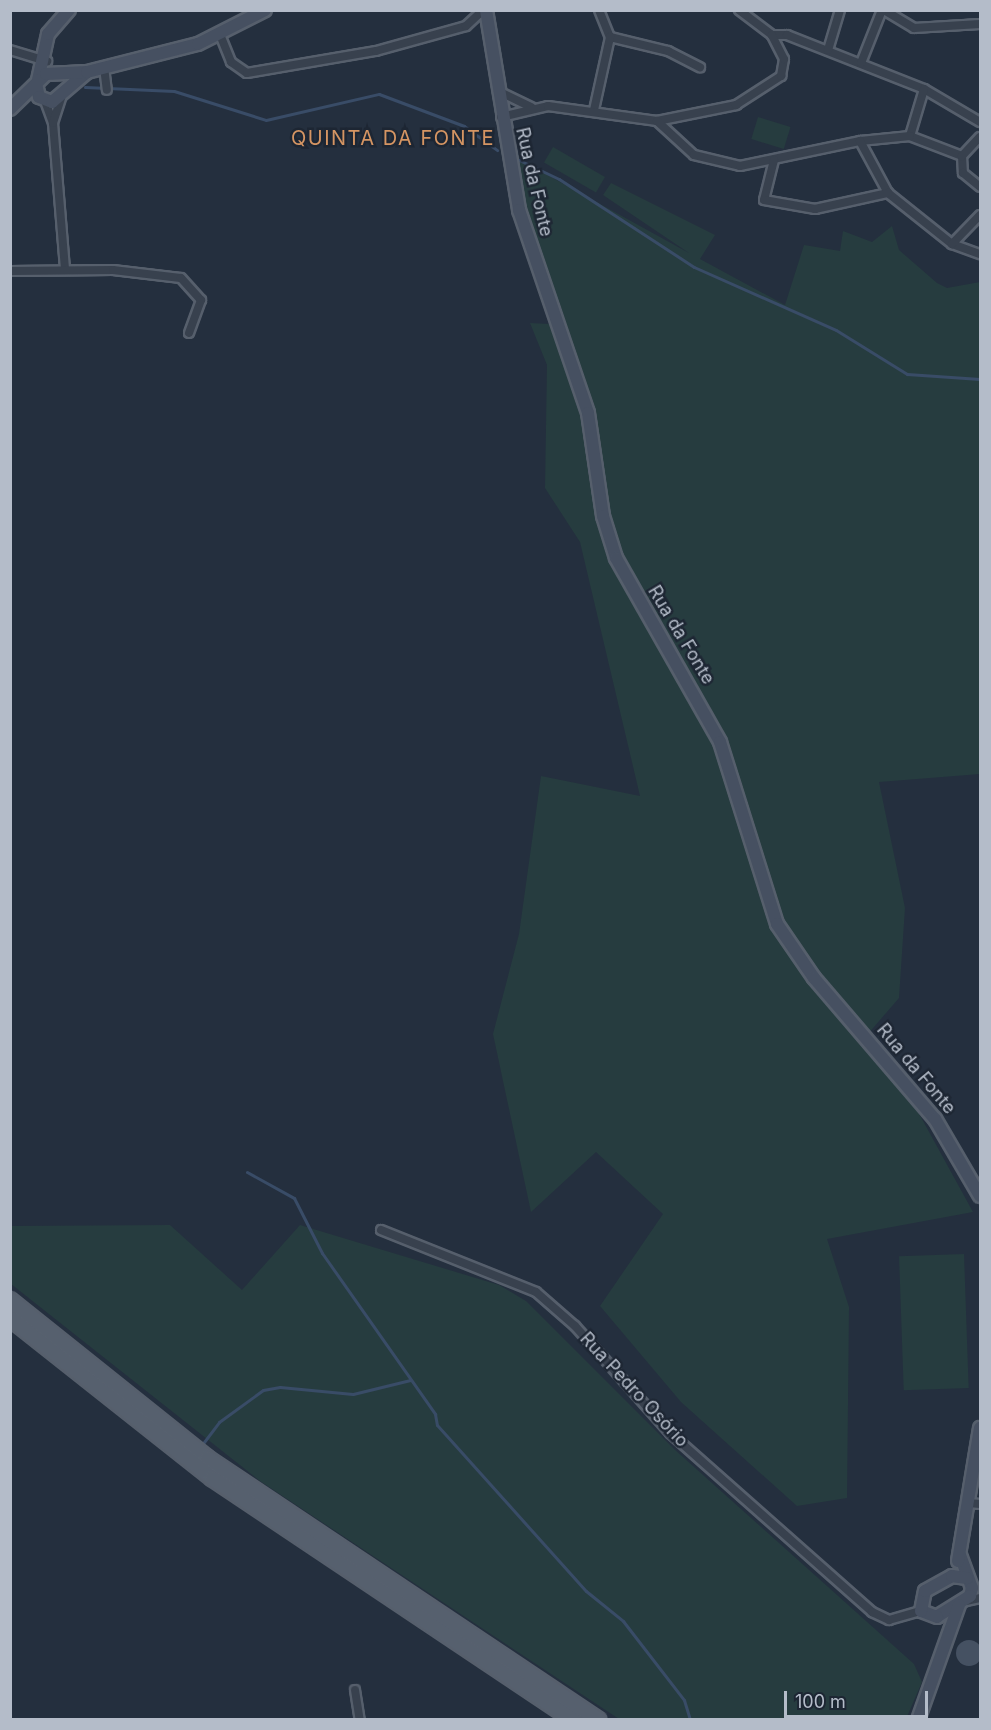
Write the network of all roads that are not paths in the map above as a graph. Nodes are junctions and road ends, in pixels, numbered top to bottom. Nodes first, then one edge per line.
1 (69, 10) edge
2 (599, 10) edge
3 (739, 10) edge
4 (840, 10) edge
5 (883, 10) edge
6 (258, 12) edge
7 (489, 17) edge
8 (981, 24) edge
9 (772, 35) junction
10 (221, 37) junction
11 (610, 37) junction
12 (10, 50) edge
13 (828, 50) junction
14 (44, 61) junction
15 (861, 63) junction
16 (104, 67) junction
17 (700, 67) dead end
18 (87, 72) junction
19 (56, 75) junction
20 (37, 82) junction
21 (106, 86) dead end
22 (924, 89) junction
23 (498, 90) junction
24 (62, 95) junction
25 (43, 101) junction
26 (13, 107) edge
27 (535, 108) junction
28 (594, 110) junction
29 (501, 117) junction
30 (657, 121) junction
31 (981, 122) edge
32 (53, 123) junction
33 (910, 136) junction
34 (981, 137) edge
35 (860, 141) junction
36 (962, 156) junction
37 (774, 160) junction
38 (981, 187) edge
39 (888, 193) junction
40 (981, 215) edge
41 (952, 244) junction
42 (981, 254) edge
43 (65, 269) junction
44 (10, 271) edge
45 (189, 333) dead end
46 (981, 1196) edge
47 (381, 1230) dead end
48 (10, 1300) edge
49 (10, 1318) edge
50 (981, 1428) edge
51 (975, 1503) edge
52 (960, 1555) junction
53 (940, 1583) junction
54 (973, 1583) edge
55 (981, 1598) edge
56 (962, 1603) junction
57 (926, 1614) junction
58 (943, 1647) junction
59 (355, 1690) dead end
60 (360, 1719) edge
61 (574, 1719) edge
62 (599, 1719) edge
63 (918, 1719) edge

1 - 14 main road
2 - 11 street
3 - 9 street
4 - 13 street
5 - 8 street
5 - 15 street
6 - 10 main road
7 - 10 street
7 - 23 main road, Rua da Fonte
9 - 13 street
9 - 30 street
10 - 16 main road
11 - 17 street
11 - 28 street
12 - 14 street
13 - 15 street
14 - 19 main road
14 - 20 main road
15 - 22 street
16 - 18 main road
16 - 21 street
18 - 19 main road
18 - 24 main road
19 - 20 main road
19 - 24 main road
20 - 25 main road
20 - 26 main road
22 - 31 street
22 - 33 street
23 - 27 street
23 - 29 main road, Rua da Fonte
24 - 25 main road
24 - 32 street
25 - 26 main road
25 - 32 street
27 - 28 street
27 - 29 street
28 - 30 street
29 - 46 main road, Rua da Fonte
30 - 37 street
32 - 43 street
33 - 35 street
33 - 36 street
34 - 36 street
35 - 37 street
35 - 39 street
36 - 38 street
37 - 39 street
39 - 41 street
40 - 41 street
41 - 42 street
43 - 44 street
43 - 45 street
47 - 57 street, Rua Pedro Osório
48 - 62 main road
49 - 61 main road
50 - 51 main road
51 - 52 main road
52 - 53 main road
52 - 54 main road
53 - 54 main road
53 - 57 main road
54 - 56 main road
55 - 56 street
56 - 57 main road
56 - 58 main road
57 - 58 main road
58 - 63 main road
59 - 60 street

